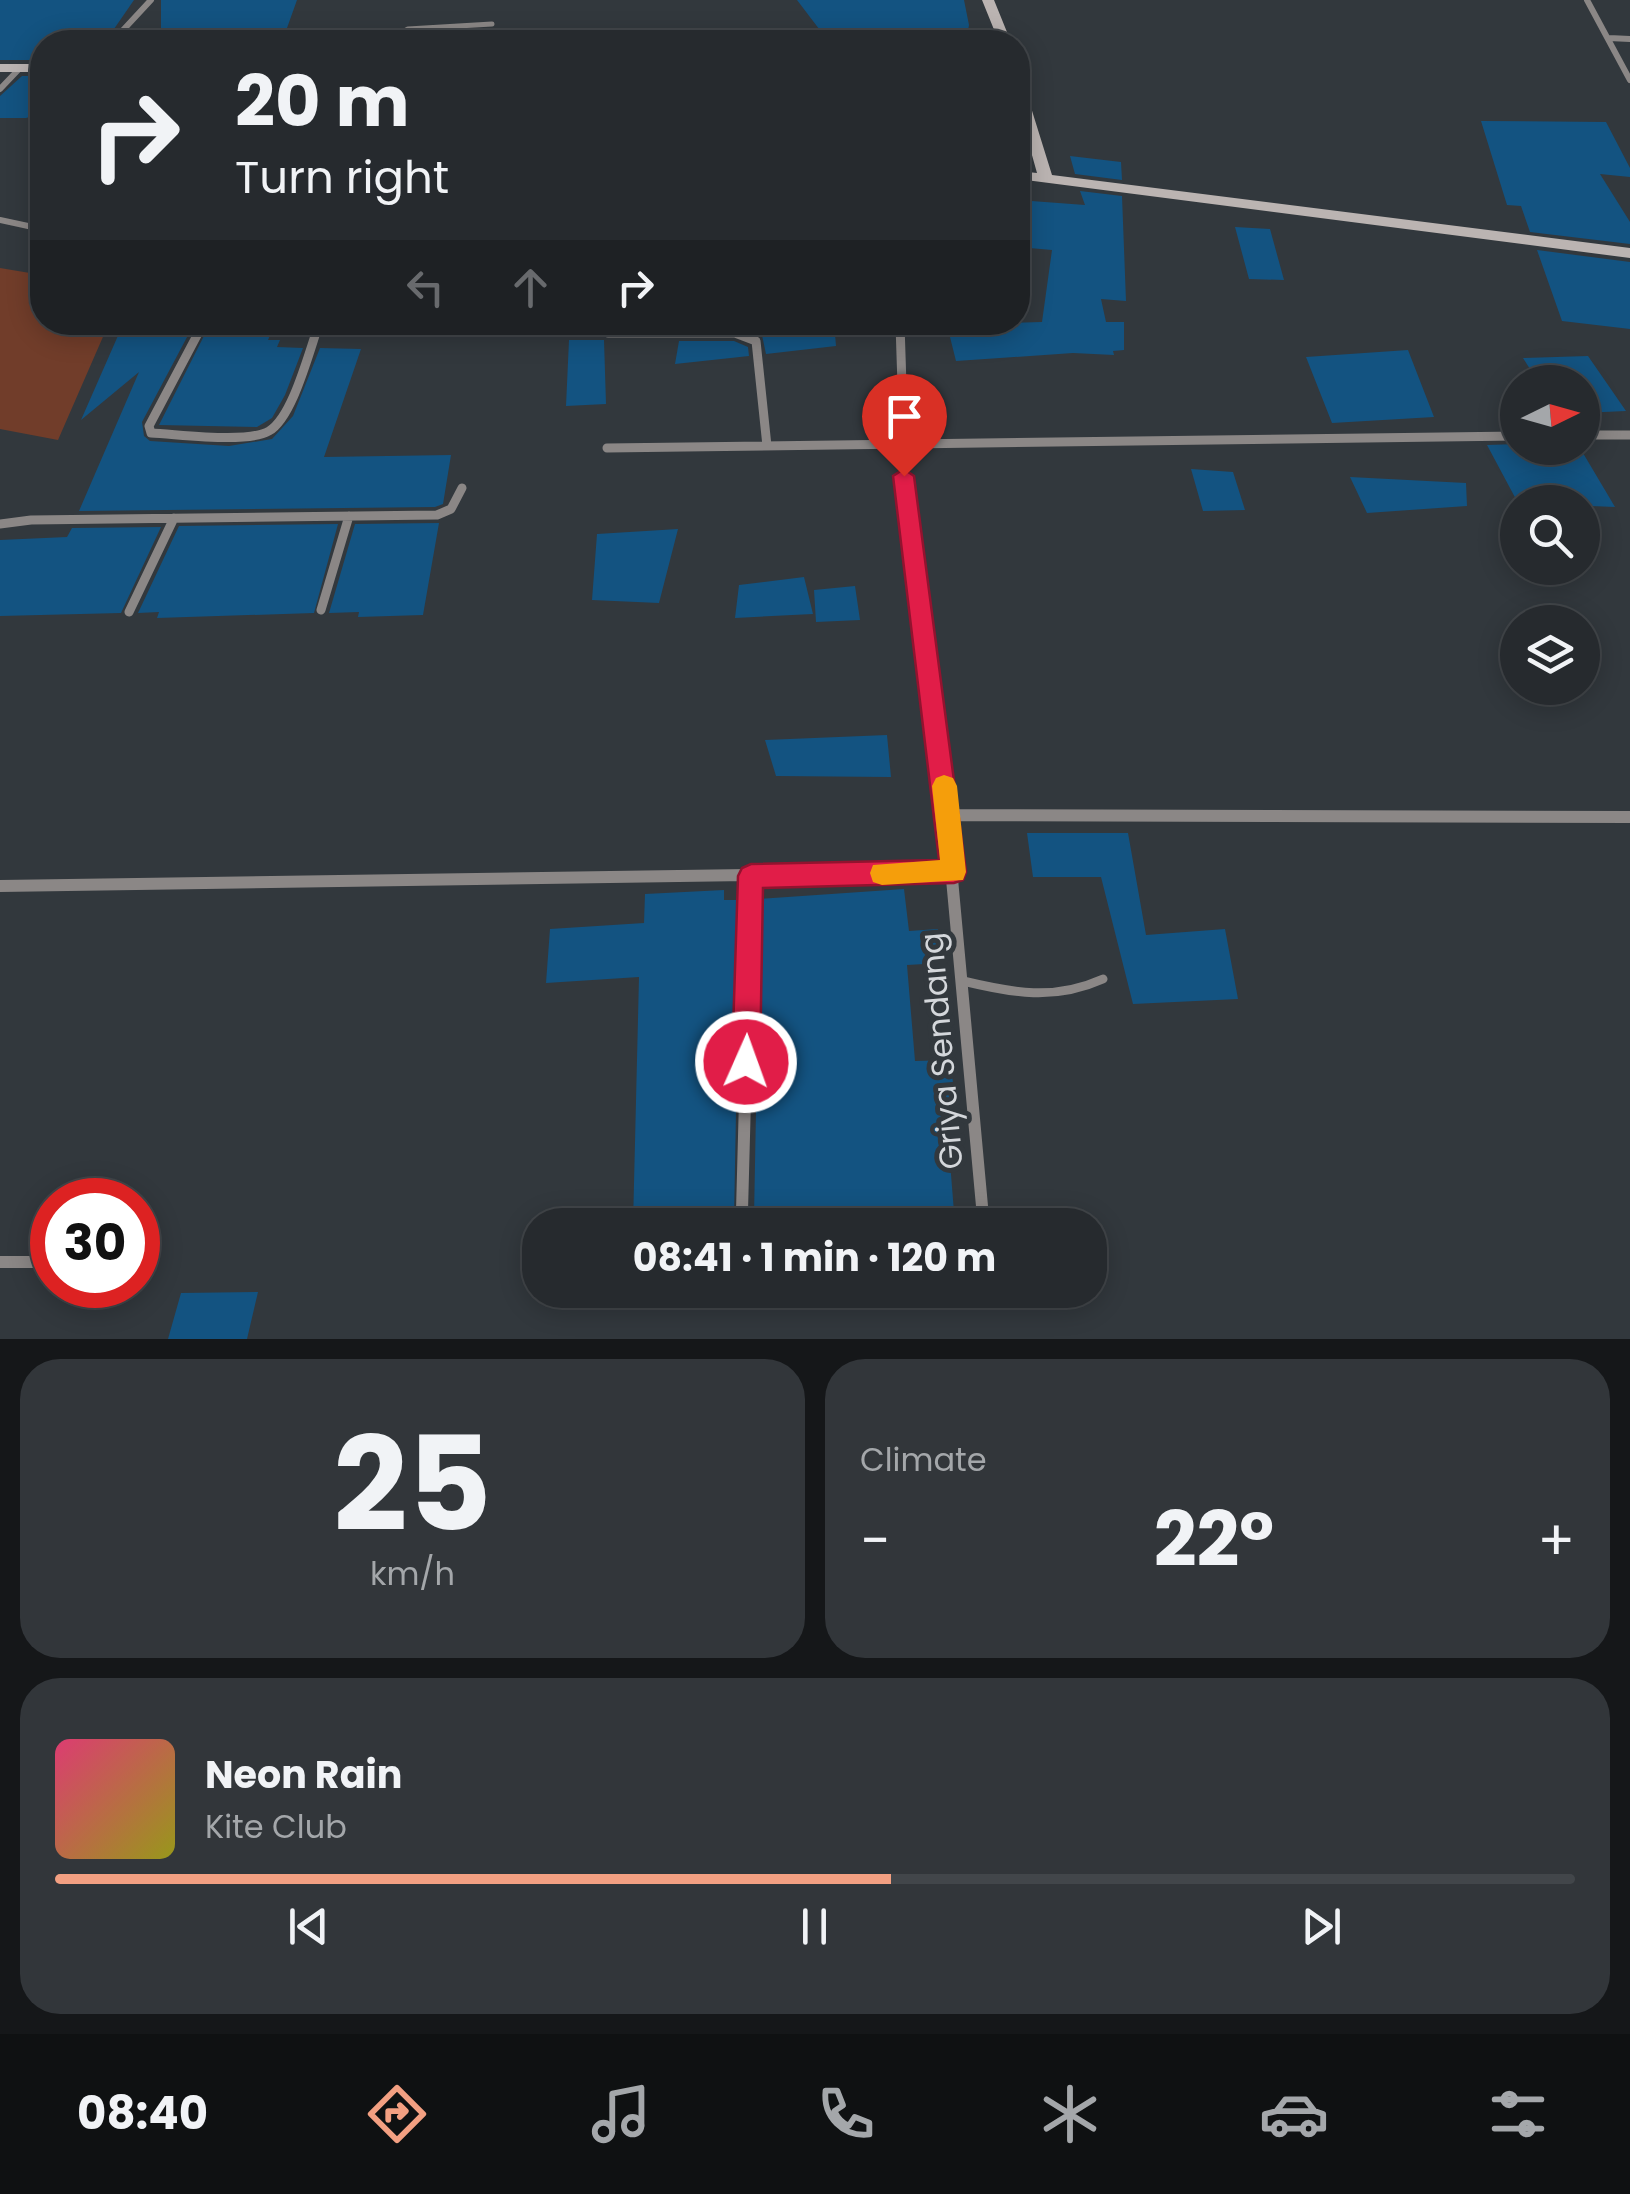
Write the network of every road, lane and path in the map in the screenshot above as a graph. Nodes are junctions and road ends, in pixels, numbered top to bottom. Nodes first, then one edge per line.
1 (152, 0) edge
2 (988, 0) edge
3 (1587, 0) edge
4 (492, 24) dead end
5 (123, 30) edge
6 (406, 30) edge
7 (1000, 30) edge
8 (1608, 38) junction
9 (1630, 39) edge
10 (0, 68) edge
11 (20, 68) junction
12 (30, 68) edge
13 (1630, 80) edge
14 (0, 89) edge
15 (1030, 126) edge
16 (1030, 177) edge
17 (1046, 180) junction
18 (0, 220) edge
19 (30, 226) edge
20 (1630, 253) edge
21 (197, 335) edge
22 (315, 335) edge
23 (742, 335) edge
24 (900, 335) edge
25 (1600, 435) edge
26 (1630, 435) edge
27 (1500, 436) edge
28 (901, 443) junction
29 (767, 446) junction
30 (607, 448) dead end
31 (462, 488) dead end
32 (349, 516) junction
33 (174, 518) junction
34 (0, 524) edge
35 (321, 610) dead end
36 (130, 612) dead end
37 (948, 816) junction
38 (1630, 817) edge
39 (954, 872) junction
40 (751, 876) junction
41 (0, 886) edge
42 (1103, 978) dead end
43 (963, 982) junction
44 (742, 1208) edge
45 (982, 1208) edge
46 (0, 1262) edge
47 (30, 1262) edge

1 - 5 street
2 - 7 main road
3 - 8 street
4 - 6 lane
8 - 9 street
8 - 13 street
10 - 11 main road
11 - 12 main road
11 - 14 street
15 - 17 main road
16 - 17 main road
17 - 20 main road
18 - 19 street
21 - 22 street
23 - 29 street
24 - 28 street, Griya Sendang
25 - 26 street
27 - 28 street
28 - 29 street
28 - 37 street, Griya Sendang
29 - 30 street
31 - 32 street
32 - 33 street
32 - 35 street
33 - 34 street
33 - 36 street
37 - 38 street
37 - 39 street, Griya Sendang
39 - 40 street
39 - 43 street, Griya Sendang
40 - 41 street
40 - 44 street
42 - 43 lane
43 - 45 street, Griya Sendang
46 - 47 street

